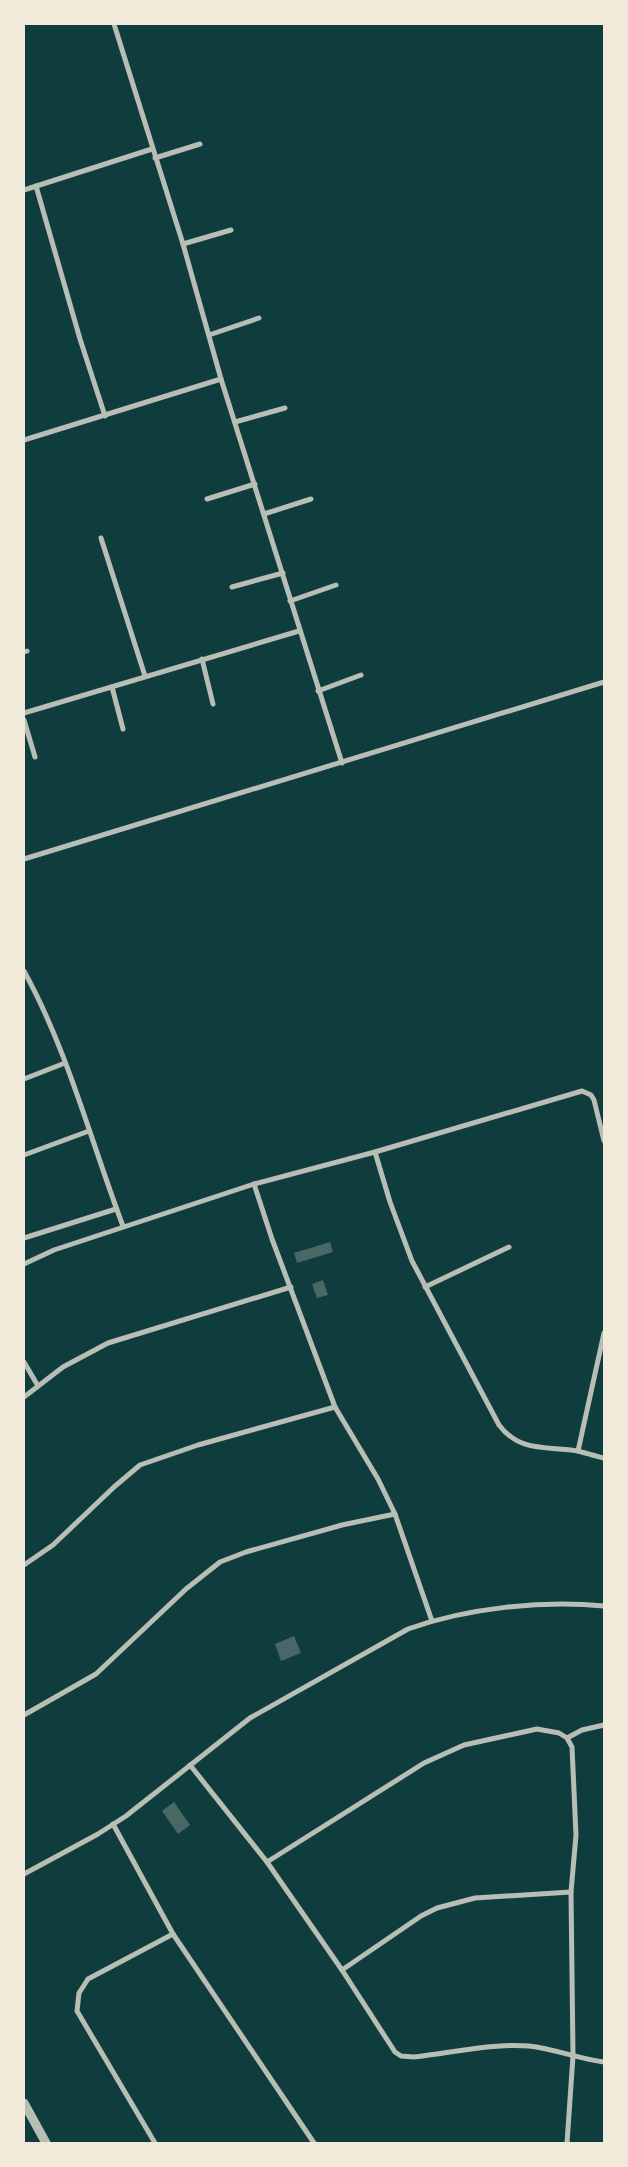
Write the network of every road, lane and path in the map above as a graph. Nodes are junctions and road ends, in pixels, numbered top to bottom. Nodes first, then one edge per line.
1 (114, 24) edge
2 (200, 144) dead end
3 (152, 149) junction
4 (155, 158) junction
5 (36, 186) junction
6 (24, 190) edge
7 (231, 230) dead end
8 (183, 244) junction
9 (259, 318) dead end
10 (209, 335) junction
11 (221, 379) junction
12 (285, 408) dead end
13 (105, 416) junction
14 (235, 422) junction
15 (24, 440) edge
16 (254, 484) junction
17 (207, 499) dead end
18 (311, 499) dead end
19 (264, 514) junction
20 (101, 538) dead end
21 (283, 572) junction
22 (336, 585) dead end
23 (232, 588) dead end
24 (290, 601) junction
25 (299, 631) junction
26 (202, 659) junction
27 (361, 675) dead end
28 (145, 676) junction
29 (604, 682) edge
30 (112, 688) junction
31 (318, 691) junction
32 (213, 704) dead end
33 (24, 713) edge
34 (24, 720) edge
35 (123, 729) dead end
36 (35, 757) dead end
37 (342, 763) junction
38 (24, 859) edge
39 (24, 972) edge
40 (65, 1063) junction
41 (24, 1079) edge
42 (89, 1131) junction
43 (604, 1141) edge
44 (376, 1152) junction
45 (24, 1155) edge
46 (254, 1184) junction
47 (116, 1209) junction
48 (123, 1226) junction
49 (24, 1238) edge
50 (509, 1247) dead end
51 (24, 1264) edge
52 (291, 1287) junction
53 (425, 1287) junction
54 (604, 1333) edge
55 (24, 1362) edge
56 (38, 1386) junction
57 (24, 1397) edge
58 (335, 1407) junction
59 (578, 1451) junction
60 (604, 1458) edge
61 (395, 1514) junction
62 (24, 1565) edge
63 (604, 1606) edge
64 (432, 1621) junction
65 (24, 1715) edge
66 (604, 1725) edge
67 (567, 1738) junction
68 (190, 1766) junction
69 (113, 1824) junction
70 (267, 1862) junction
71 (24, 1874) edge
72 (572, 1892) junction
73 (173, 1934) junction
74 (342, 1970) junction
75 (573, 2056) junction
76 (604, 2062) edge
77 (24, 2103) edge
78 (46, 2143) edge
79 (155, 2143) edge
80 (314, 2143) edge
81 (567, 2143) edge

1 - 3 street
2 - 4 street
3 - 4 street
3 - 5 street
4 - 8 street
5 - 6 street
5 - 13 street
7 - 8 street
8 - 10 street
9 - 10 street
10 - 11 street
11 - 13 street
11 - 14 street
12 - 14 street
13 - 15 street
14 - 16 street
16 - 17 street
16 - 19 street
18 - 19 street
19 - 21 street
20 - 28 street
21 - 23 street
21 - 24 street
22 - 24 street
24 - 25 street
25 - 26 street
25 - 31 street
26 - 28 street
26 - 32 street
27 - 31 street
28 - 30 street
29 - 37 street
30 - 33 street
30 - 35 street
31 - 37 street
34 - 36 street
37 - 38 street
39 - 40 street
40 - 41 street
40 - 42 street
42 - 45 street
42 - 47 street
43 - 44 street
44 - 46 street
44 - 53 street
46 - 48 street
46 - 52 street
47 - 48 street
47 - 49 street
48 - 51 street
50 - 53 street
52 - 56 street
52 - 58 street
53 - 59 street
54 - 59 street
55 - 56 street
56 - 57 street
58 - 61 street
58 - 62 street
59 - 60 street
61 - 64 street
61 - 65 street
63 - 64 street
64 - 68 street
66 - 67 street
67 - 70 street
67 - 72 street
68 - 69 street
68 - 70 street
69 - 71 street
69 - 73 street
70 - 74 street
72 - 74 street
72 - 75 street
73 - 79 street
73 - 80 street
74 - 75 street
75 - 76 street
75 - 81 street
77 - 78 street

